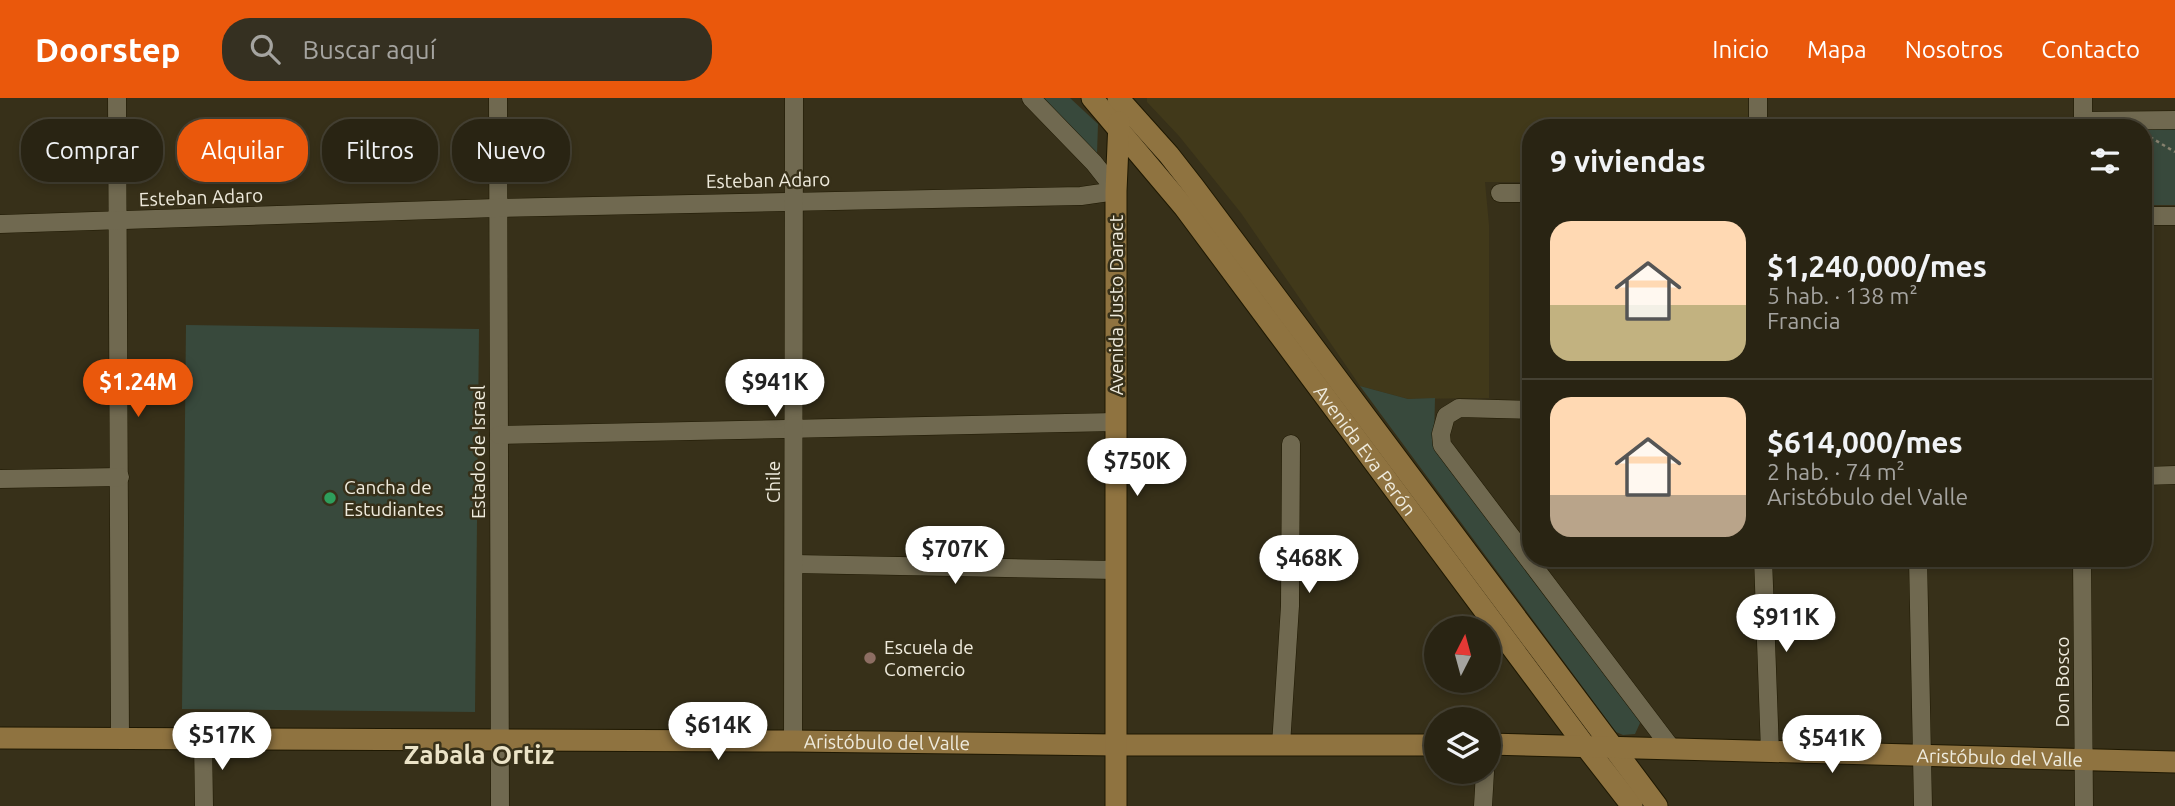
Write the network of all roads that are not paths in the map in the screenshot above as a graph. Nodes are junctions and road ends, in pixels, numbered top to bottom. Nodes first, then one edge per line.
1 (117, 98) edge
2 (498, 98) edge
3 (794, 98) edge
4 (1031, 98) edge
5 (1092, 98) edge
6 (1119, 98) edge
7 (1758, 98) edge
8 (2083, 98) edge
9 (1758, 119) edge
10 (2083, 119) edge
11 (2175, 120) edge
12 (2152, 121) edge
13 (1119, 128) junction
14 (1116, 191) junction
15 (1500, 193) dead end
16 (1522, 193) edge
17 (793, 200) junction
18 (496, 208) junction
19 (2152, 216) edge
20 (2175, 216) edge
21 (117, 222) junction
22 (0, 223) edge
23 (1522, 410) edge
24 (1116, 422) junction
25 (794, 427) junction
26 (499, 435) junction
27 (1291, 444) dead end
28 (2175, 475) edge
29 (2152, 476) edge
30 (120, 477) junction
31 (0, 479) edge
32 (1522, 550) edge
33 (794, 564) junction
34 (1535, 567) edge
35 (1763, 567) edge
36 (1918, 567) edge
37 (2082, 567) edge
38 (1116, 570) junction
39 (0, 738) edge
40 (120, 739) junction
41 (203, 739) junction
42 (499, 741) junction
43 (793, 741) junction
44 (1501, 744) edge
45 (1116, 745) junction
46 (1281, 745) junction
47 (1424, 745) edge
48 (1586, 747) junction
49 (1612, 747) junction
50 (1672, 748) junction
51 (1770, 752) junction
52 (1922, 757) junction
53 (2084, 761) junction
54 (2175, 762) edge
55 (1484, 784) edge
56 (204, 806) edge
57 (499, 806) edge
58 (1116, 806) edge
59 (1483, 806) edge
60 (1632, 806) edge
61 (1657, 806) edge
62 (1923, 806) edge
63 (2084, 806) edge

1 - 21 street
2 - 18 street, Estado de Israel
3 - 17 street, Chile
4 - 14 street
5 - 13 main road, Avenida Eva Perón
6 - 13 main road, Avenida Justo Daract
6 - 49 main road, Avenida Eva Perón
7 - 9 street
8 - 10 street
11 - 12 street
13 - 14 main road, Avenida Justo Daract
13 - 48 main road, Avenida Eva Perón
14 - 17 street, Esteban Adaro
14 - 24 main road, Avenida Justo Daract
15 - 16 street
17 - 18 street, Esteban Adaro
17 - 25 street, Chile
18 - 21 street, Esteban Adaro
18 - 26 street, Estado de Israel
19 - 20 street
21 - 22 street, Esteban Adaro
21 - 30 street
23 - 32 street
24 - 25 street
24 - 38 main road, Avenida Justo Daract
25 - 26 street
25 - 33 street, Chile
26 - 42 street, Estado de Israel
27 - 46 street
28 - 29 street
30 - 31 street
30 - 40 street
33 - 38 street
33 - 43 street, Chile
34 - 50 street
35 - 51 street
36 - 52 street
37 - 53 street, Don Bosco
38 - 45 main road, Avenida Justo Daract
39 - 40 main road, Aristóbulo del Valle
40 - 41 main road, Aristóbulo del Valle
41 - 42 main road, Aristóbulo del Valle
41 - 56 street
42 - 43 main road, Aristóbulo del Valle
42 - 57 street, Estado de Israel
43 - 45 main road, Aristóbulo del Valle
44 - 48 main road, Aristóbulo del Valle
45 - 46 main road, Aristóbulo del Valle
45 - 58 main road, Avenida Justo Daract
46 - 47 main road, Aristóbulo del Valle
48 - 49 main road, Aristóbulo del Valle
48 - 60 main road, Avenida Eva Perón
49 - 50 main road, Aristóbulo del Valle
49 - 61 main road, Avenida Eva Perón
50 - 51 main road, Aristóbulo del Valle
51 - 52 main road, Aristóbulo del Valle
52 - 53 main road, Aristóbulo del Valle
52 - 62 street
53 - 54 main road, Aristóbulo del Valle
53 - 63 street, Don Bosco
55 - 59 street

